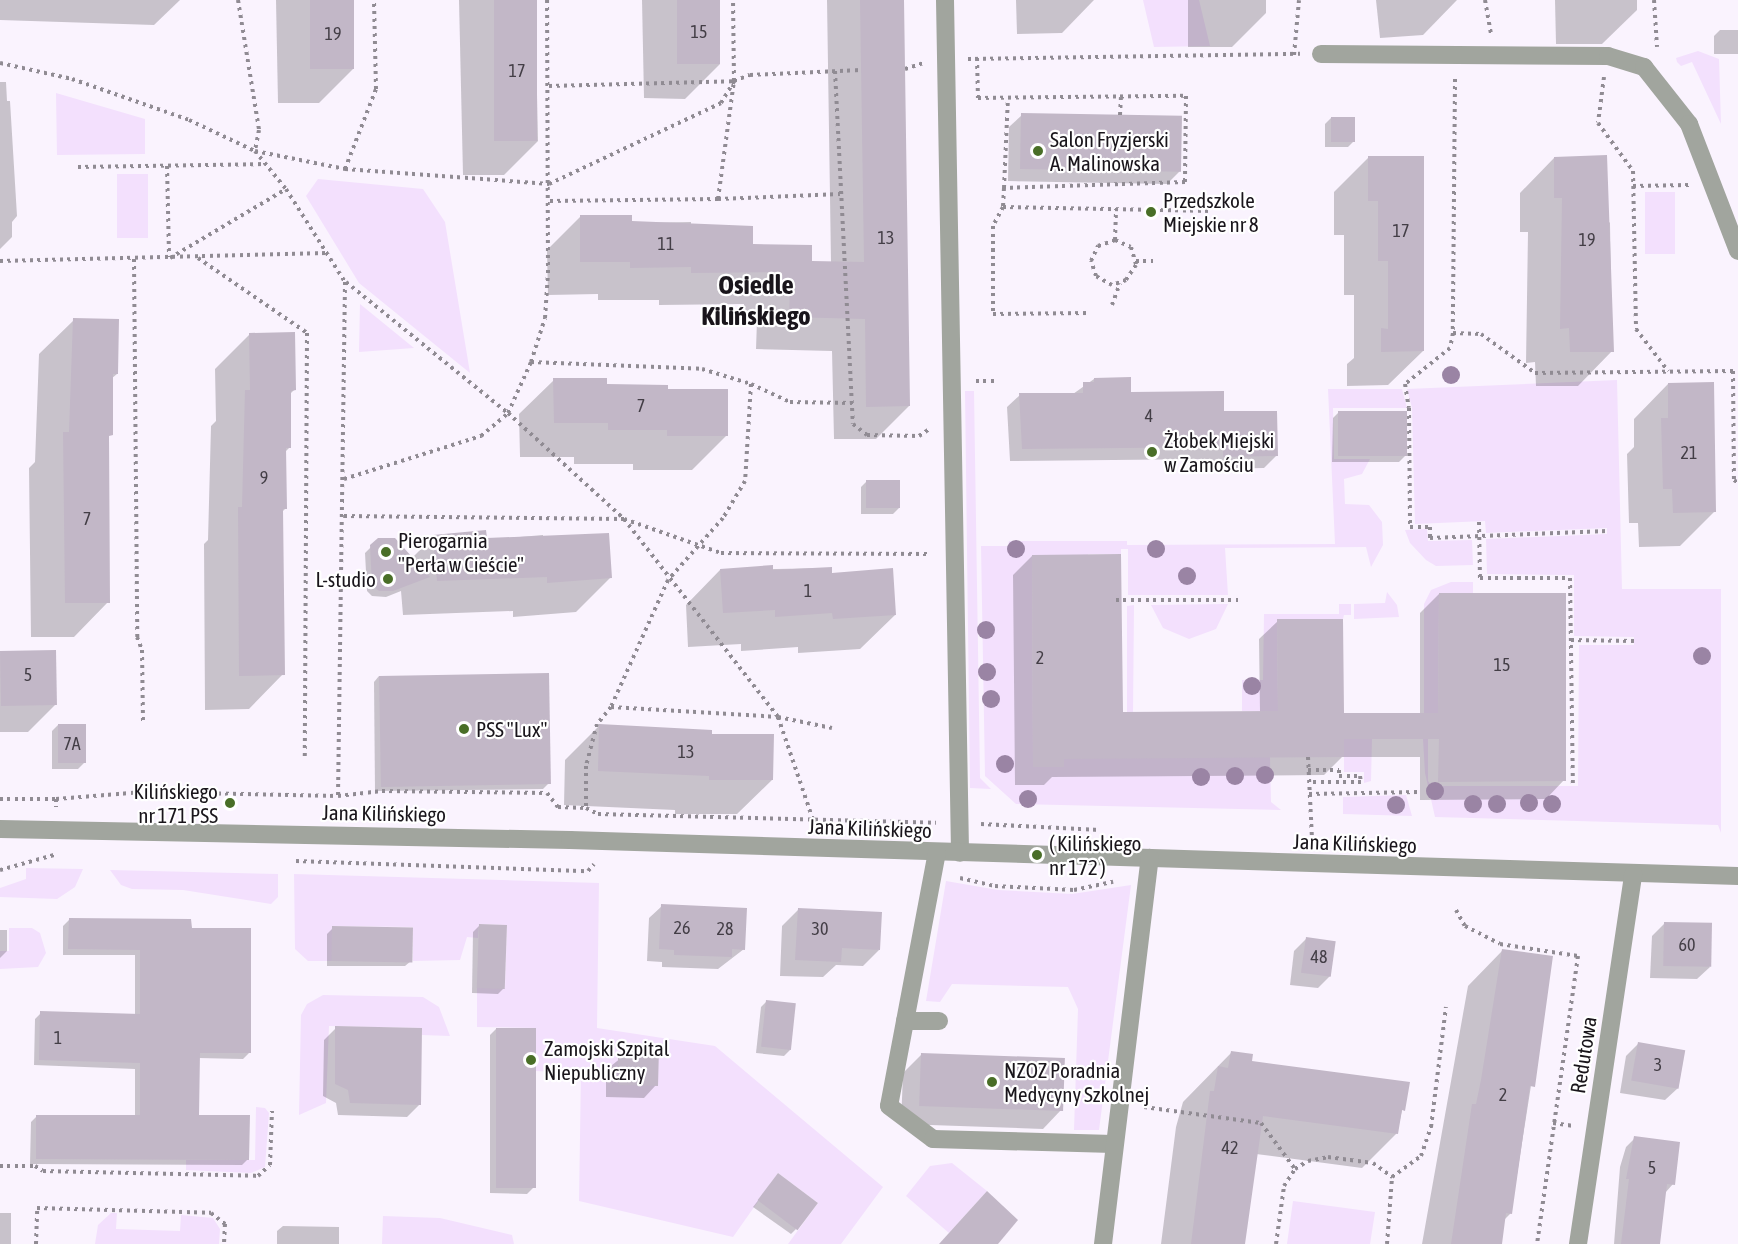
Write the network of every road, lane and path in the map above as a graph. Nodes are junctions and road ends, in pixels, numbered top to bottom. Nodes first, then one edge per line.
1 (238, 0) edge
2 (374, 0) edge
3 (547, 0) edge
4 (733, 0) edge
5 (945, 0) edge
6 (1299, 0) edge
7 (1485, 0) edge
8 (1654, 0) edge
9 (1294, 54) junction
10 (1322, 54) joint
11 (1455, 54) junction
12 (1495, 54) junction
13 (1608, 56) junction
14 (977, 58) junction
15 (958, 59) dead end
16 (928, 60) dead end
17 (0, 63) edge
18 (1644, 67) junction
19 (905, 69) dead end
20 (861, 70) dead end
21 (835, 71) junction
22 (734, 81) junction
23 (549, 86) junction
24 (1121, 97) junction
25 (1008, 98) junction
26 (1120, 115) dead end
27 (255, 151) junction
28 (265, 164) junction
29 (167, 166) junction
30 (78, 167) dead end
31 (345, 170) junction
32 (549, 184) junction
33 (1004, 188) junction
34 (286, 189) junction
35 (840, 195) junction
36 (718, 199) junction
37 (550, 201) junction
38 (1003, 207) junction
39 (1116, 209) junction
40 (1212, 211) dead end
41 (1115, 240) junction
42 (1738, 251) edge
43 (327, 253) junction
44 (134, 258) junction
45 (169, 258) junction
46 (198, 258) junction
47 (0, 261) edge
48 (1136, 261) junction
49 (1153, 261) dead end
50 (345, 282) junction
51 (1120, 284) junction
52 (1112, 305) dead end
53 (1089, 313) dead end
54 (1453, 333) junction
55 (531, 362) junction
56 (1668, 372) junction
57 (964, 380) dead end
58 (996, 381) dead end
59 (751, 384) junction
60 (852, 403) junction
61 (508, 413) junction
62 (934, 425) dead end
63 (344, 479) junction
64 (1738, 483) edge
65 (344, 516) junction
66 (624, 519) junction
67 (1479, 522) dead end
68 (1607, 531) dead end
69 (1479, 536) junction
70 (697, 545) junction
71 (938, 554) dead end
72 (668, 580) junction
73 (1116, 600) dead end
74 (1238, 600) dead end
75 (1571, 640) junction
76 (1634, 641) dead end
77 (610, 707) junction
78 (778, 717) junction
79 (143, 724) dead end
80 (832, 728) dead end
81 (1308, 757) dead end
82 (305, 759) dead end
83 (1308, 770) junction
84 (1309, 782) junction
85 (1573, 786) dead end
86 (1418, 792) dead end
87 (1309, 794) junction
88 (338, 796) junction
89 (0, 799) edge
90 (57, 799) junction
91 (586, 807) junction
92 (56, 811) dead end
93 (813, 820) junction
94 (939, 823) dead end
95 (0, 829) edge
96 (1312, 838) dead end
97 (937, 852) junction
98 (960, 853) junction
99 (66, 855) dead end
100 (1150, 858) junction
101 (286, 861) dead end
102 (597, 861) dead end
103 (0, 870) edge
104 (1633, 874) junction
105 (1738, 876) edge
106 (1456, 910) dead end
107 (1446, 1007) dead end
108 (905, 1020) junction
109 (939, 1021) dead end
110 (1144, 1107) dead end
111 (272, 1111) dead end
112 (1113, 1144) junction
113 (0, 1166) edge
114 (1295, 1169) junction
115 (1392, 1177) junction
116 (36, 1244) edge
117 (224, 1244) edge
118 (1103, 1244) edge
119 (1276, 1244) edge
120 (1387, 1244) edge
121 (1536, 1244) edge
122 (1578, 1244) edge

1 - 27 path
2 - 31 path
3 - 23 path
4 - 22 path
5 - 98 street
6 - 9 path
7 - 12 path
8 - 18 path
9 - 10 path
9 - 14 path
10 - 11 street
11 - 12 street
11 - 54 path
12 - 13 street
13 - 18 street
13 - 56 path
14 - 15 path
14 - 25 path
16 - 19 path
17 - 27 path
18 - 42 street
20 - 21 path
21 - 22 path
21 - 35 path
22 - 23 path
22 - 32 path
22 - 36 path
23 - 32 path
24 - 25 path
24 - 26 path
24 - 33 path
25 - 33 path
27 - 28 path
27 - 31 path
28 - 29 path
28 - 34 path
29 - 30 path
29 - 45 path
31 - 32 path
32 - 37 path
33 - 38 path
34 - 43 path
34 - 45 path
35 - 36 path
35 - 60 path
36 - 37 path
37 - 55 path
38 - 39 path
38 - 53 path
39 - 40 path
39 - 41 path
41 - 48 path
41 - 51 path
43 - 46 path
43 - 50 path
44 - 45 path
44 - 47 path
44 - 79 path
45 - 46 path
46 - 82 path
48 - 49 path
48 - 51 path
50 - 61 path
50 - 63 path
51 - 52 path
54 - 56 path
54 - 69 path
55 - 59 path
55 - 61 path
56 - 64 path
57 - 58 path
59 - 60 path
59 - 70 path
60 - 62 path
61 - 63 path
61 - 66 path
63 - 65 path
65 - 66 path
65 - 88 path
66 - 70 path
66 - 72 path
67 - 69 path
68 - 69 path
69 - 75 path
70 - 71 path
70 - 72 path
72 - 77 path
72 - 78 path
73 - 74 path
75 - 76 path
75 - 85 path
77 - 78 path
77 - 91 path
78 - 80 path
78 - 93 path
81 - 83 path
83 - 84 path
83 - 84 path
84 - 87 path
86 - 87 path
87 - 96 path
88 - 90 path
88 - 91 path
89 - 90 path
90 - 92 path
91 - 93 path
93 - 94 path
95 - 97 street, Jana Kilińskiego
97 - 98 street, Jana Kilińskiego
97 - 108 street
98 - 100 street, Jana Kilińskiego
99 - 103 path
100 - 104 street, Jana Kilińskiego
100 - 112 street
101 - 102 path
104 - 105 street, Jana Kilińskiego
104 - 122 street, Redutowa
106 - 121 path
107 - 115 path
108 - 109 street
108 - 112 street
110 - 114 path
111 - 113 path
112 - 118 street
114 - 115 path
114 - 119 path
115 - 120 path
116 - 117 path

